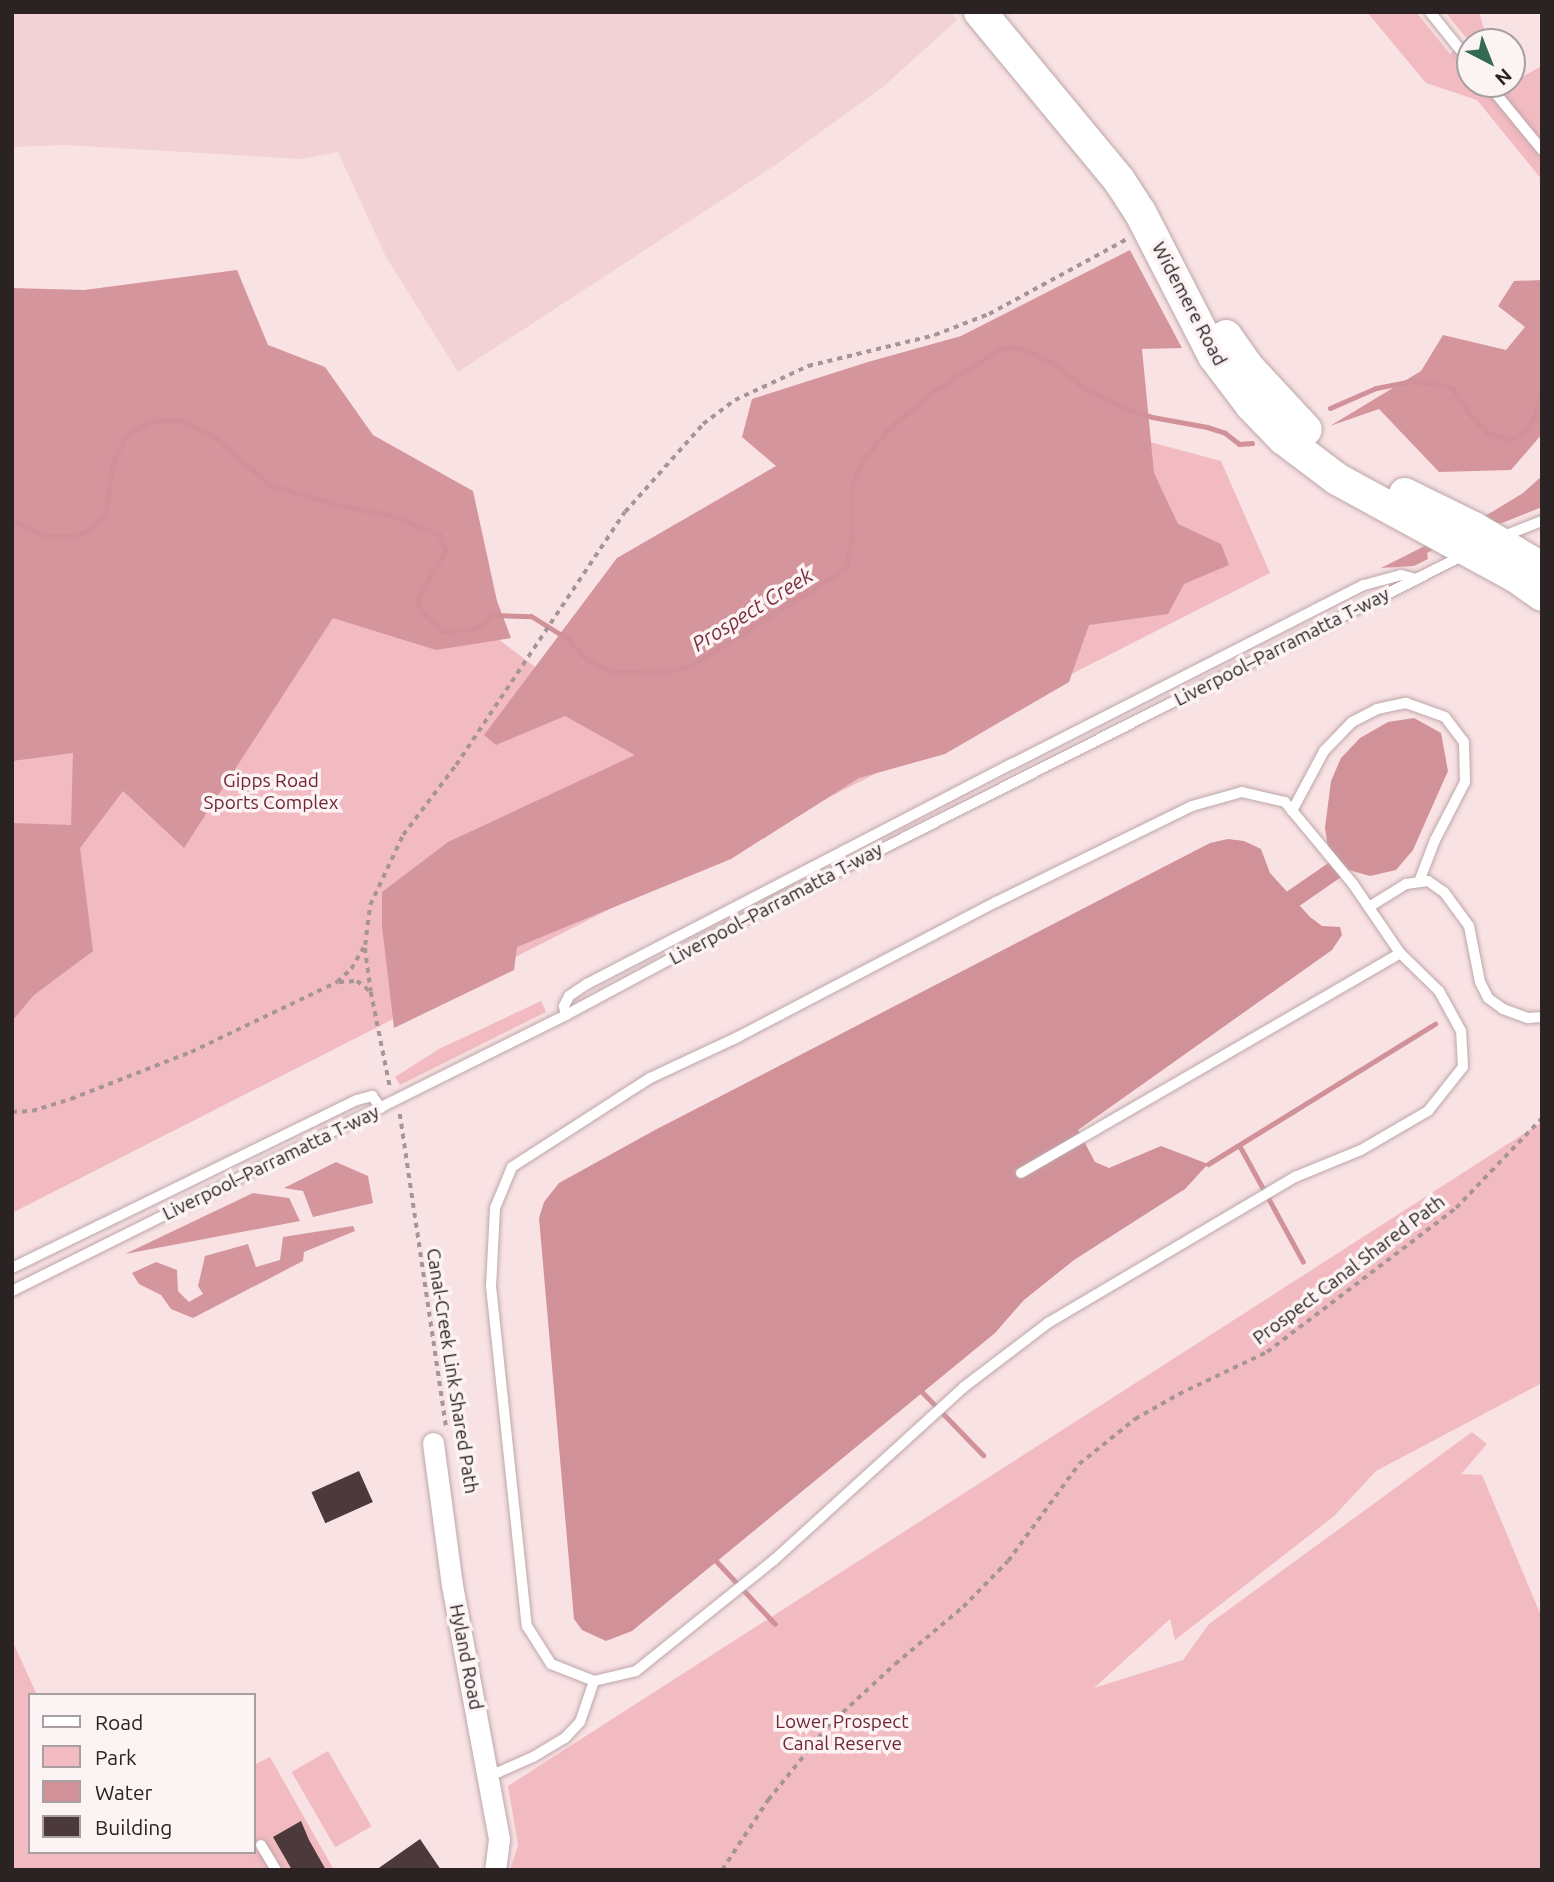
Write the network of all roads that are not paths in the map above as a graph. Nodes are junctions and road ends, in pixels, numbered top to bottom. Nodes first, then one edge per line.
1 (980, 12) edge
2 (1007, 12) edge
3 (1430, 12) edge
4 (1456, 45) edge
5 (1499, 98) edge
6 (1542, 150) edge
7 (1223, 350) junction
8 (1542, 521) edge
9 (1472, 540) junction
10 (1542, 569) edge
11 (1416, 579) junction
12 (1542, 595) edge
13 (1292, 811) junction
14 (1419, 882) junction
15 (1369, 908) junction
16 (1400, 953) junction
17 (566, 1015) junction
18 (1542, 1017) edge
19 (381, 1108) junction
20 (1021, 1173) dead end
21 (12, 1268) edge
22 (12, 1291) edge
23 (441, 1440) road end
24 (594, 1681) junction
25 (488, 1773) junction
26 (261, 1845) dead end
27 (276, 1870) edge
28 (495, 1870) edge

1 - 7 main road, Widemere Road
2 - 7 main road, Widemere Road
3 - 4 lane
5 - 6 lane
7 - 9 main road, Widemere Road
8 - 9 lane, Liverpool–Parramatta T-way
9 - 10 main road
9 - 11 lane, Liverpool–Parramatta T-way
9 - 12 main road
11 - 17 lane, Liverpool–Parramatta T-way
11 - 17 lane
13 - 14 lane
13 - 15 lane
13 - 24 lane
14 - 15 lane
14 - 18 lane
15 - 16 lane
16 - 20 lane
16 - 24 lane
17 - 19 lane, Liverpool–Parramatta T-way
19 - 21 lane
19 - 22 lane, Liverpool–Parramatta T-way
23 - 25 street, Hyland Road
24 - 25 lane
25 - 28 street, Hyland Road
26 - 27 lane

